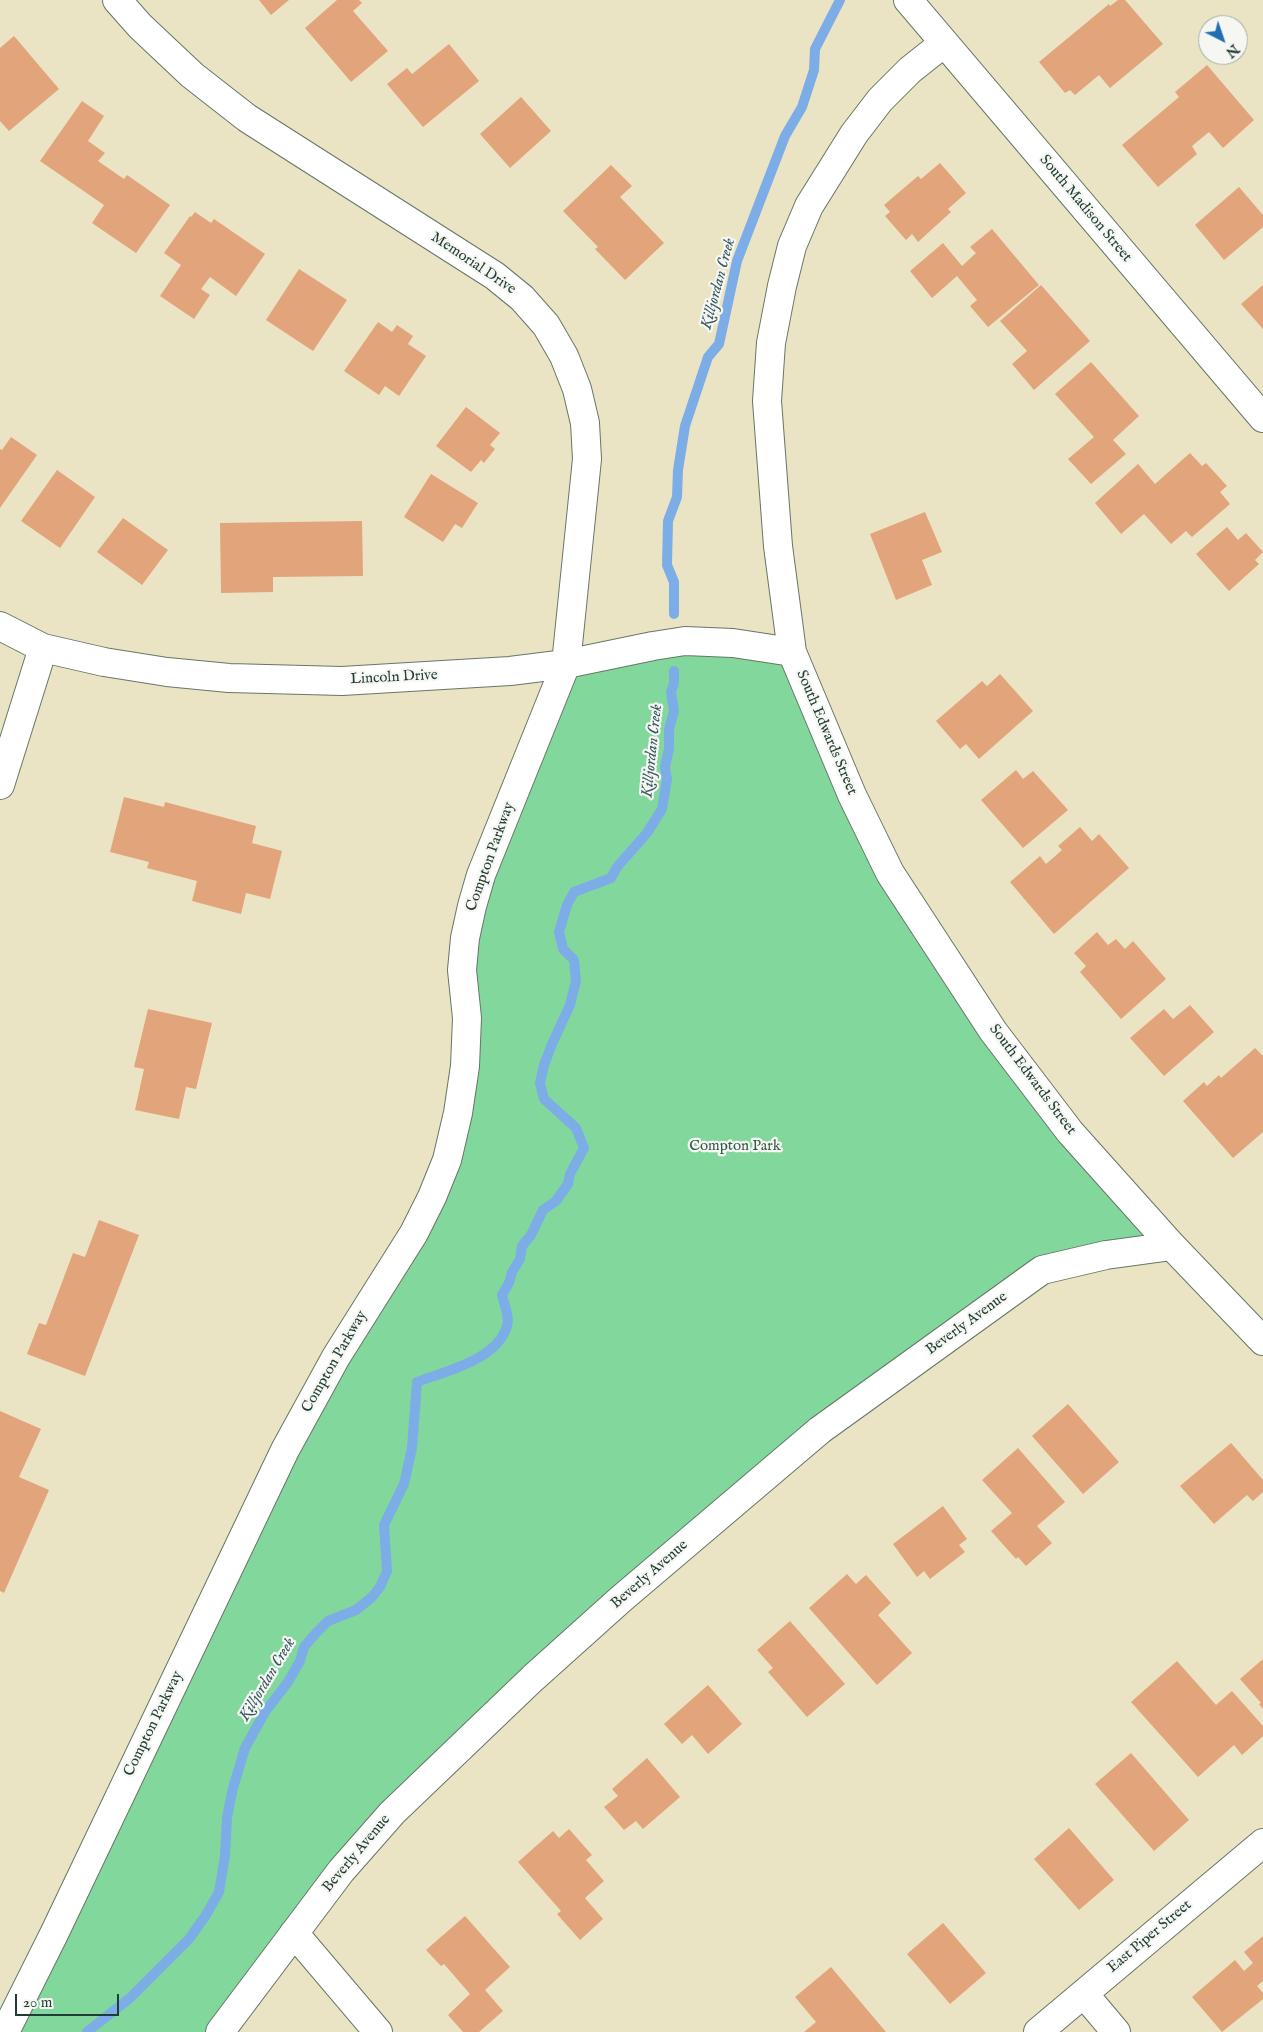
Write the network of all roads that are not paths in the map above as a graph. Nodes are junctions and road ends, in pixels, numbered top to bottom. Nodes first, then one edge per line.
1 (117, 0) edge
2 (908, 0) edge
3 (944, 43) junction
4 (1263, 418) edge
5 (0, 626) edge
6 (43, 648) junction
7 (792, 652) junction
8 (566, 664) junction
9 (0, 785) edge
10 (1172, 1246) junction
11 (1263, 1341) edge
12 (1263, 1843) edge
13 (294, 1933) junction
14 (1084, 1994) junction
15 (4, 2032) edge
16 (220, 2032) edge
17 (378, 2032) edge
18 (1038, 2032) edge
19 (1116, 2032) edge

1 - 8 street, Memorial Drive
2 - 3 street, South Madison Street
3 - 4 street, South Madison Street
3 - 7 street, South Edwards Street
5 - 6 street, Lincoln Drive
6 - 8 street, Lincoln Drive
6 - 9 street
7 - 8 street, Lincoln Drive
7 - 10 street, South Edwards Street
8 - 15 street, Compton Parkway
10 - 11 street, South Edwards Street
10 - 13 street, Beverly Avenue
12 - 14 street, East Piper Street
13 - 16 street, Beverly Avenue
13 - 17 street
14 - 18 street, East Piper Street
14 - 19 street

